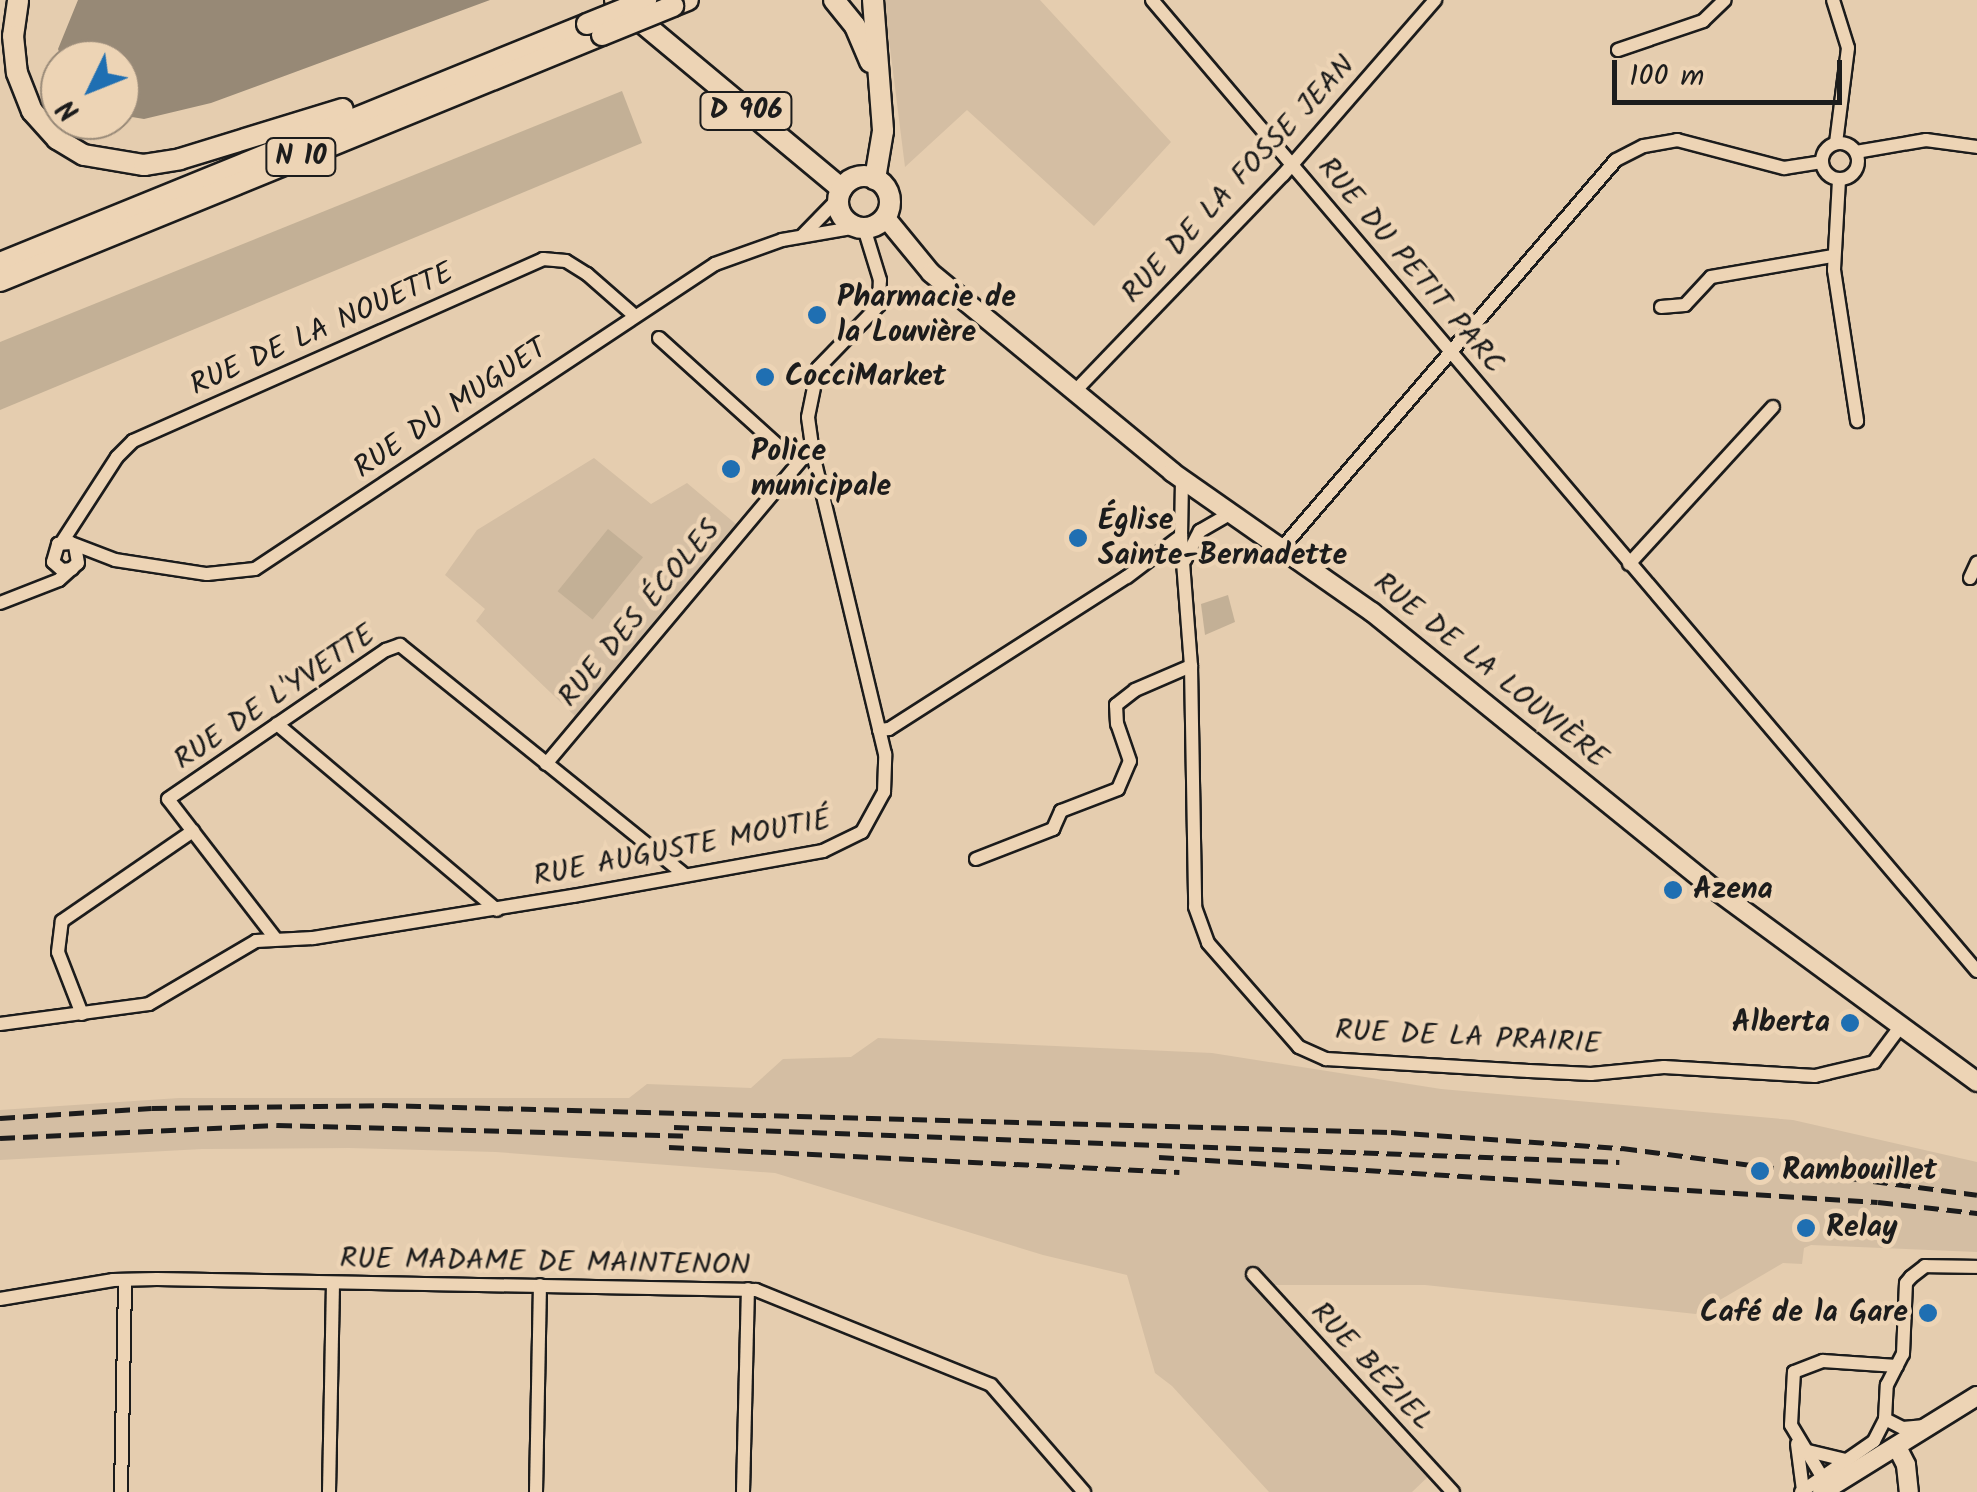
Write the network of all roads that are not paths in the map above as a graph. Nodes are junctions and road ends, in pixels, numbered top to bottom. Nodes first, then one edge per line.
1 (614, 0) edge
2 (646, 0) edge
3 (834, 0) edge
4 (872, 0) edge
5 (1152, 0) edge
6 (1435, 0) edge
7 (1726, 0) edge
8 (1834, 0) edge
9 (18, 1) edge
10 (681, 3) edge
11 (594, 30) junction
12 (0, 43) edge
13 (1618, 50) dead end
14 (432, 86) junction
15 (879, 94) junction
16 (1836, 143) junction
17 (1977, 147) edge
18 (1856, 152) junction
19 (1822, 162) junction
20 (1292, 164) junction
21 (875, 179) junction
22 (1839, 180) junction
23 (840, 194) junction
24 (885, 217) junction
25 (861, 227) junction
26 (803, 235) junction
27 (1833, 256) junction
28 (0, 263) edge
29 (0, 281) edge
30 (1662, 307) dead end
31 (635, 316) junction
32 (659, 338) dead end
33 (1448, 352) junction
34 (1076, 390) junction
35 (1773, 406) dead end
36 (1857, 420) dead end
37 (808, 456) junction
38 (1182, 480) junction
39 (1230, 514) junction
40 (1181, 536) junction
41 (69, 544) junction
42 (1280, 549) junction
43 (115, 560) junction
44 (1185, 560) junction
45 (52, 562) junction
46 (1977, 562) edge
47 (1629, 564) junction
48 (74, 568) junction
49 (1970, 578) dead end
50 (38, 586) junction
51 (0, 604) edge
52 (1191, 666) junction
53 (277, 724) junction
54 (880, 730) junction
55 (546, 764) junction
56 (193, 831) junction
57 (976, 859) dead end
58 (685, 875) junction
59 (497, 910) junction
60 (275, 938) junction
61 (1977, 971) edge
62 (82, 1014) junction
63 (0, 1024) edge
64 (1900, 1027) junction
65 (1977, 1082) edge
66 (1977, 1267) edge
67 (1253, 1274) dead end
68 (125, 1280) junction
69 (333, 1283) junction
70 (540, 1285) junction
71 (748, 1289) junction
72 (0, 1299) edge
73 (1897, 1366) junction
74 (1977, 1396) edge
75 (1885, 1419) junction
76 (1927, 1426) junction
77 (1796, 1436) junction
78 (1884, 1448) junction
79 (1804, 1450) junction
80 (1844, 1460) junction
81 (1815, 1488) edge
82 (121, 1492) edge
83 (329, 1492) edge
84 (536, 1492) edge
85 (742, 1492) edge
86 (1084, 1492) edge
87 (1454, 1492) edge
88 (1910, 1492) edge

1 - 23 main road, D 906
2 - 11 main road, N 10, bridge
3 - 15 main road
4 - 15 main road
5 - 20 street, RUE DU PETIT PARC
6 - 20 street, RUE DE LA FOSSE JEAN
7 - 13 street
8 - 16 street
9 - 12 main road
9 - 14 main road
10 - 11 main road, N 10, bridge
11 - 14 main road, N 10
11 - 29 main road, N 10
14 - 28 main road, N 10
15 - 21 main road
16 - 18 street
16 - 19 street
17 - 18 street
18 - 22 street
19 - 22 street
19 - 33 street
20 - 33 street, RUE DU PETIT PARC
20 - 34 street, RUE DE LA FOSSE JEAN
21 - 23 main road
21 - 24 main road
22 - 27 street
23 - 25 main road
23 - 26 street, RUE DU MUGUET
24 - 25 main road
24 - 34 main road, RUE DE LA LOUVIÈRE
25 - 26 street, RUE DU MUGUET
25 - 37 street, RUE AUGUSTE MOUTIÉ
26 - 31 street, RUE DU MUGUET
27 - 30 street
27 - 36 street
31 - 41 street, RUE DE LA NOUETTE
31 - 43 street, RUE DU MUGUET
32 - 37 street
33 - 42 street
33 - 47 street, RUE DU PETIT PARC
34 - 38 main road, RUE DE LA LOUVIÈRE
35 - 47 street
37 - 54 street, RUE AUGUSTE MOUTIÉ
37 - 55 street, RUE DES ÉCOLES
38 - 39 main road, RUE DE LA LOUVIÈRE
38 - 40 street, RUE DE LA PRAIRIE
39 - 42 main road, RUE DE LA LOUVIÈRE
39 - 44 street
40 - 44 street, RUE DE LA PRAIRIE
40 - 54 street
41 - 43 street, RUE DU MUGUET
41 - 45 street
41 - 48 street
42 - 64 main road, RUE DE LA LOUVIÈRE
43 - 48 street, RUE DU MUGUET
44 - 52 street, RUE DE LA PRAIRIE
45 - 48 street
45 - 50 street
46 - 49 street
47 - 61 street, RUE DU PETIT PARC
48 - 50 street, RUE DU MUGUET
50 - 51 street, RUE DU MUGUET
52 - 57 street
52 - 64 street, RUE DE LA PRAIRIE
53 - 55 street, RUE DE L'YVETTE
53 - 56 street, RUE DE L'YVETTE
53 - 59 street
54 - 58 street, RUE AUGUSTE MOUTIÉ
55 - 58 street, RUE DE L'YVETTE
56 - 60 street, RUE DE L'YVETTE
56 - 62 street
58 - 59 street, RUE AUGUSTE MOUTIÉ
59 - 60 street, RUE AUGUSTE MOUTIÉ
60 - 62 street, RUE AUGUSTE MOUTIÉ
62 - 63 street, RUE AUGUSTE MOUTIÉ
64 - 65 main road, RUE DE LA LOUVIÈRE
66 - 73 street
67 - 87 street, RUE BÉZIEL
68 - 69 street, RUE MADAME DE MAINTENON
68 - 72 street, RUE MADAME DE MAINTENON
68 - 82 street
69 - 70 street, RUE MADAME DE MAINTENON
69 - 83 street
70 - 71 street, RUE MADAME DE MAINTENON
70 - 84 street
71 - 85 street
71 - 86 street, RUE MADAME DE MAINTENON
73 - 75 street
73 - 77 street
74 - 76 main road
75 - 76 street
75 - 78 street
76 - 78 main road
77 - 79 street
77 - 81 street
78 - 80 street
78 - 81 main road
78 - 88 main road
79 - 80 street
79 - 81 street
80 - 81 street

